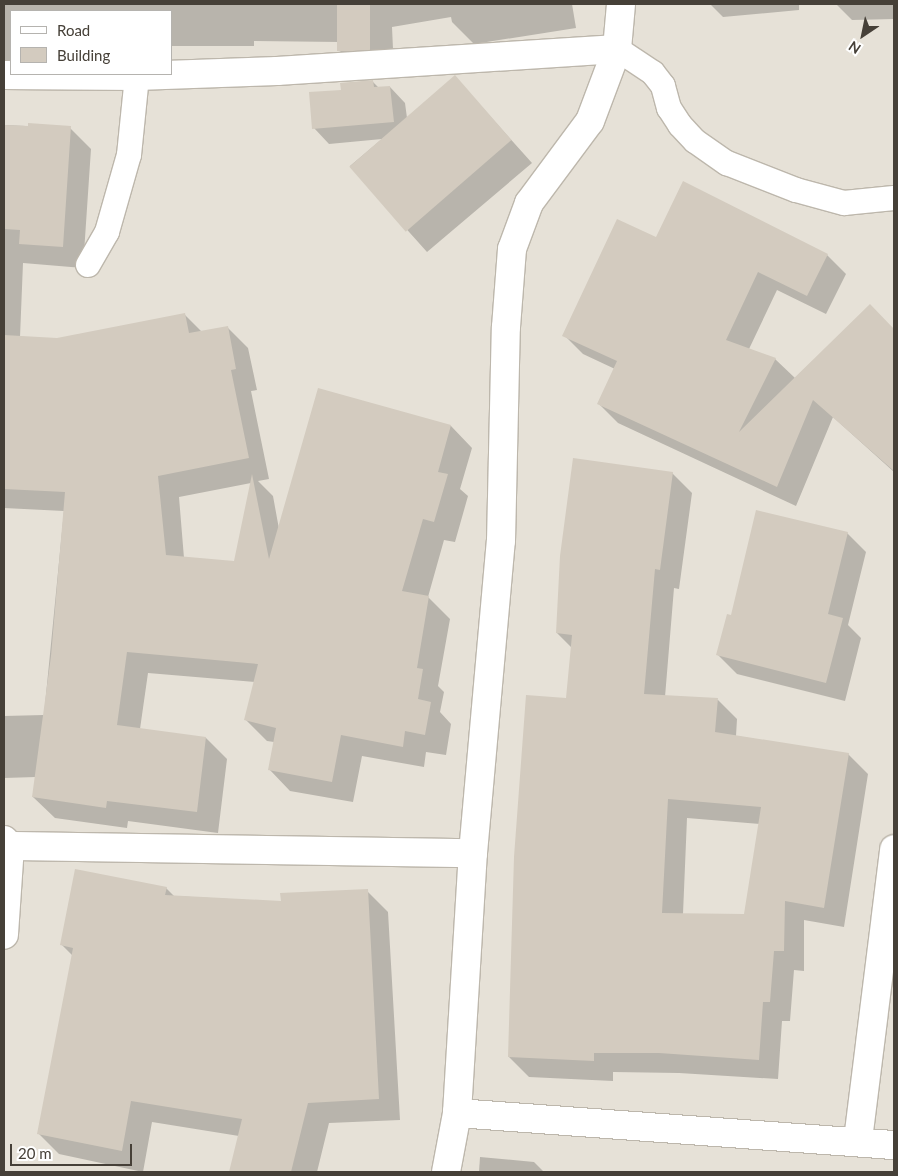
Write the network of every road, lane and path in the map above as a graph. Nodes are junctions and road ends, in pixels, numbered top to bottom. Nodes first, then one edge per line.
1 (621, 4) edge
2 (617, 49) junction
3 (172, 74) edge
4 (4, 75) edge
5 (160, 75) edge
6 (137, 76) junction
7 (894, 198) edge
8 (88, 265) dead end
9 (7, 843) edge
10 (894, 850) edge
11 (473, 853) junction
12 (4, 935) edge
13 (457, 1113) junction
14 (858, 1140) junction
15 (894, 1145) edge
16 (446, 1172) edge

1 - 2 street
2 - 3 street
2 - 7 lane
2 - 11 street
4 - 6 street
5 - 6 street
6 - 8 lane
9 - 11 street
9 - 12 street
10 - 14 street
11 - 13 street
13 - 14 street
13 - 16 street
14 - 15 street

